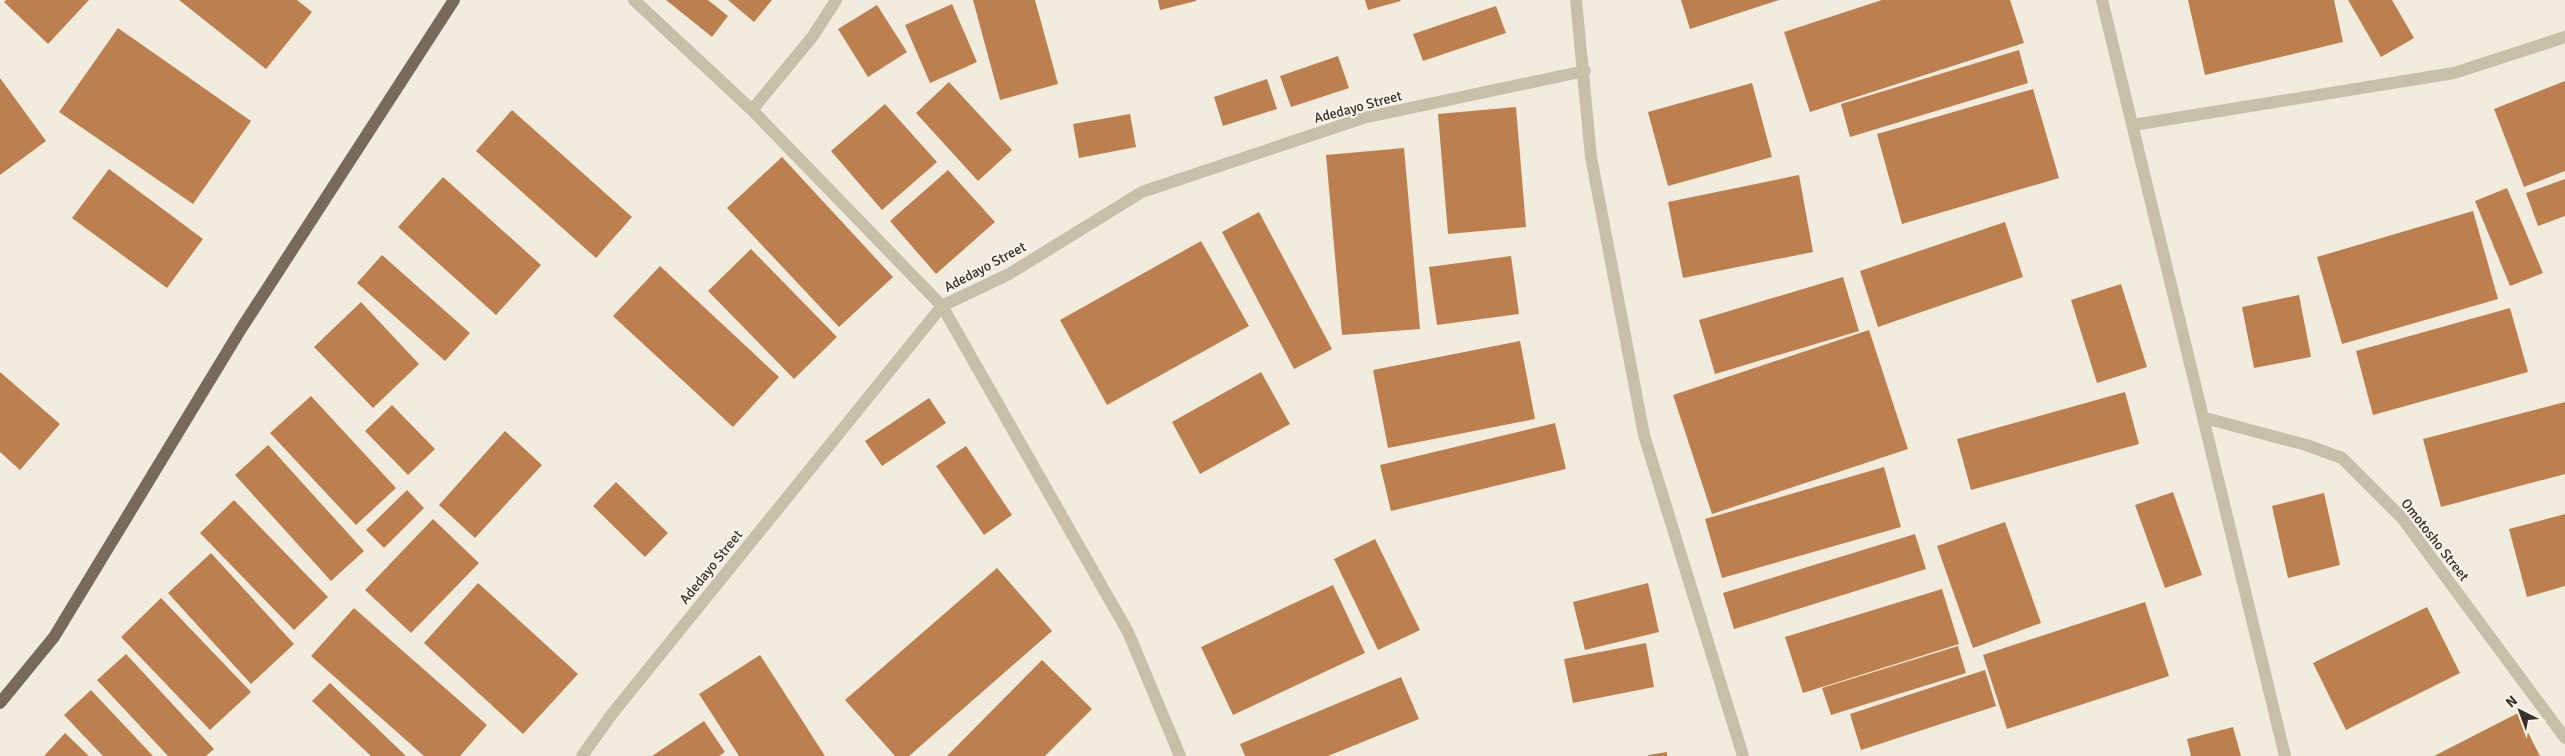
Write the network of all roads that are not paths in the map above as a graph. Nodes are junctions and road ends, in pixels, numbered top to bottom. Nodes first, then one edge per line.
1 (454, 0) edge
2 (634, 0) edge
3 (836, 0) edge
4 (1576, 0) edge
5 (2102, 0) edge
6 (2565, 37) edge
7 (1585, 71) junction
8 (752, 110) junction
9 (2133, 125) junction
10 (942, 306) junction
11 (2204, 418) junction
12 (0, 703) edge
13 (2565, 738) edge
14 (582, 756) edge
15 (1180, 756) edge
16 (1743, 756) edge
17 (2285, 756) edge

1 - 12 main road
2 - 8 street
3 - 8 street
4 - 7 street
5 - 9 street
6 - 9 street
7 - 10 street, Adedayo Street
7 - 16 street
8 - 10 street
9 - 11 street
10 - 14 street, Adedayo Street
10 - 15 street
11 - 13 street, Omotosho Street
11 - 17 street

